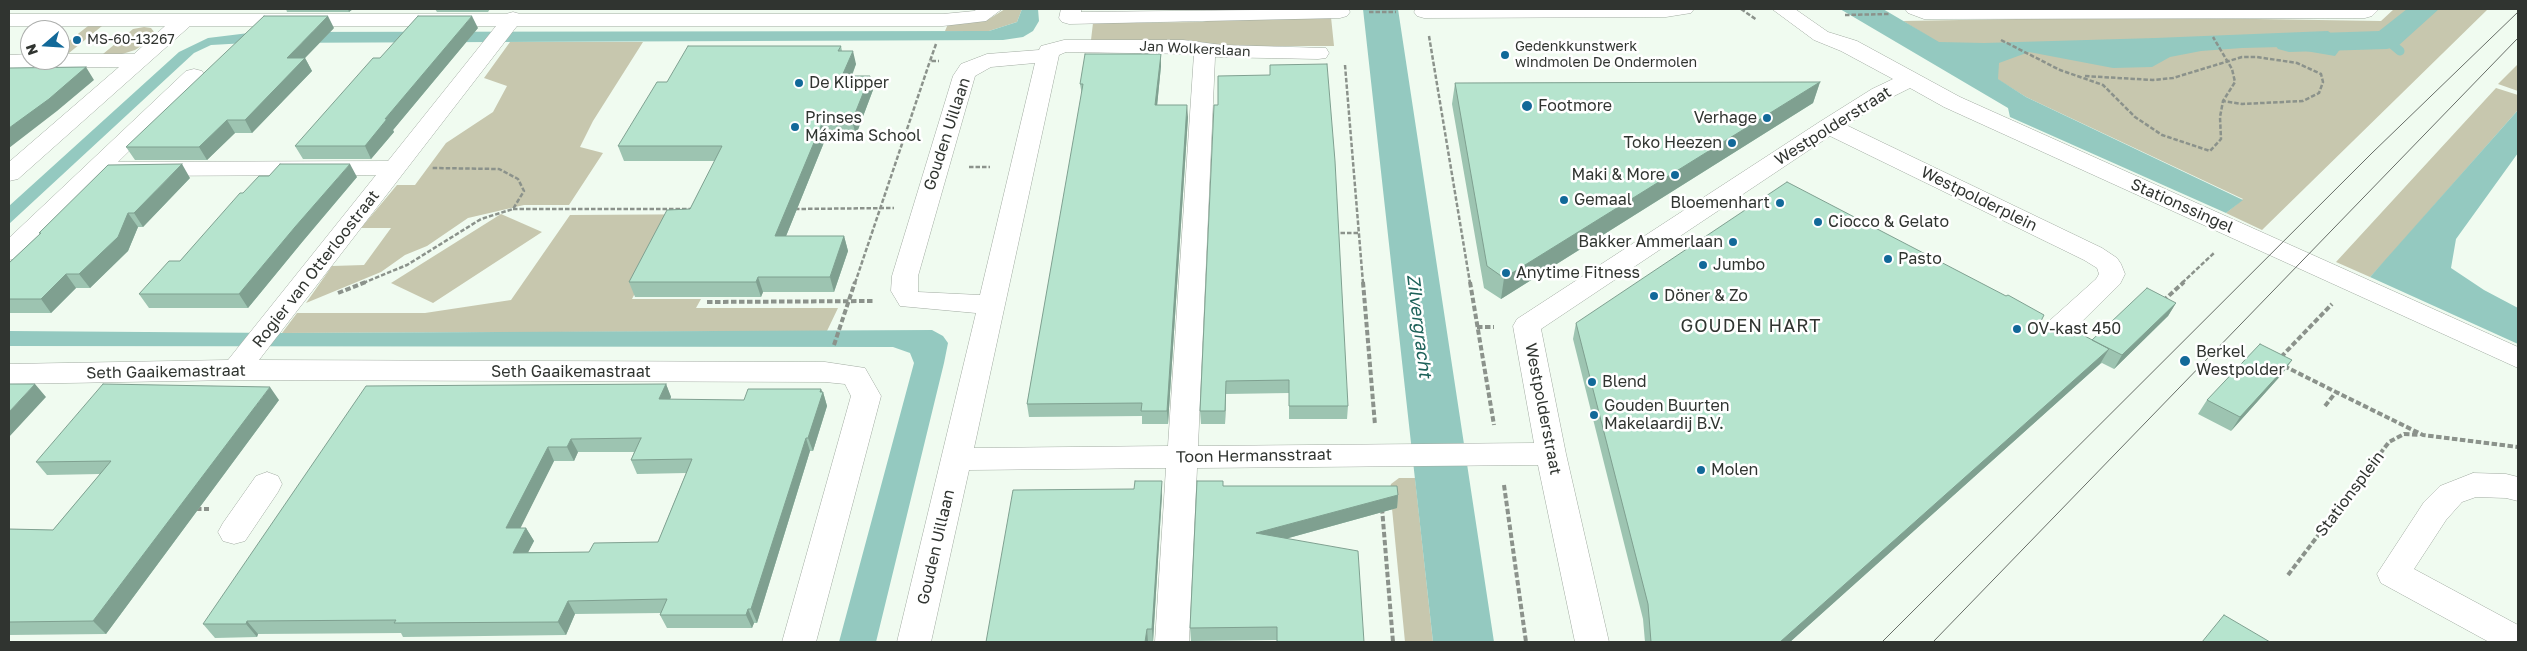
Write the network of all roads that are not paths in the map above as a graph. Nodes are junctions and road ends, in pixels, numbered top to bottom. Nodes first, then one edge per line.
1 (992, 9) edge
2 (1684, 9) edge
3 (1782, 9) edge
4 (1802, 9) edge
5 (2368, 9) edge
6 (1919, 11) edge
7 (1206, 12) edge
8 (1340, 12) road end
9 (1424, 12) road end
10 (1070, 13) edge
11 (152, 14) edge
12 (566, 14) edge
13 (186, 19) junction
14 (9, 20) edge
15 (509, 24) junction
16 (1849, 46) junction
17 (1205, 48) junction
18 (1318, 53) dead end
19 (1046, 56) junction
20 (139, 60) junction
21 (9, 61) edge
22 (194, 76) dead end
23 (1909, 80) junction
24 (1830, 126) junction
25 (396, 168) junction
26 (95, 169) junction
27 (9, 174) edge
28 (9, 252) edge
29 (990, 305) junction
30 (2048, 338) edge
31 (2518, 358) edge
32 (241, 365) junction
33 (9, 374) edge
34 (1551, 454) junction
35 (1182, 456) junction
36 (957, 460) junction
37 (267, 484) dead end
38 (2518, 489) edge
39 (234, 532) dead end
40 (2518, 641) edge
41 (799, 642) edge
42 (914, 642) edge
43 (1172, 642) edge
44 (1592, 642) edge

1 - 12 street
2 - 9 street
3 - 16 street, Stationssingel
4 - 16 street, Stationssingel
5 - 6 street
7 - 8 street, Jan Wolkerslaan
7 - 10 street, Jan Wolkerslaan
11 - 13 street
11 - 14 street
12 - 15 street
13 - 15 street
13 - 20 street
15 - 25 street, Rogier van Otterloostraat
16 - 23 street, Stationssingel
17 - 18 street, Jan Wolkerslaan
17 - 19 street, Jan Wolkerslaan
17 - 35 street
19 - 29 street, Gouden Uillaan
19 - 29 street, Gouden Uillaan
20 - 21 street
20 - 27 street
22 - 26 street
23 - 24 street, Westpolderstraat
23 - 31 street, Stationssingel
24 - 30 street, Westpolderplein
24 - 34 street, Westpolderstraat
25 - 26 street, Rogier van Otterloostraat
25 - 32 street, Rogier van Otterloostraat
26 - 28 street
29 - 36 street, Gouden Uillaan
32 - 33 street, Seth Gaaikemastraat
32 - 41 street, Seth Gaaikemastraat
34 - 35 street, Toon Hermansstraat
34 - 44 street, Westpolderstraat
35 - 36 street, Toon Hermansstraat
35 - 43 street
36 - 42 street, Gouden Uillaan
37 - 39 street
38 - 40 street

